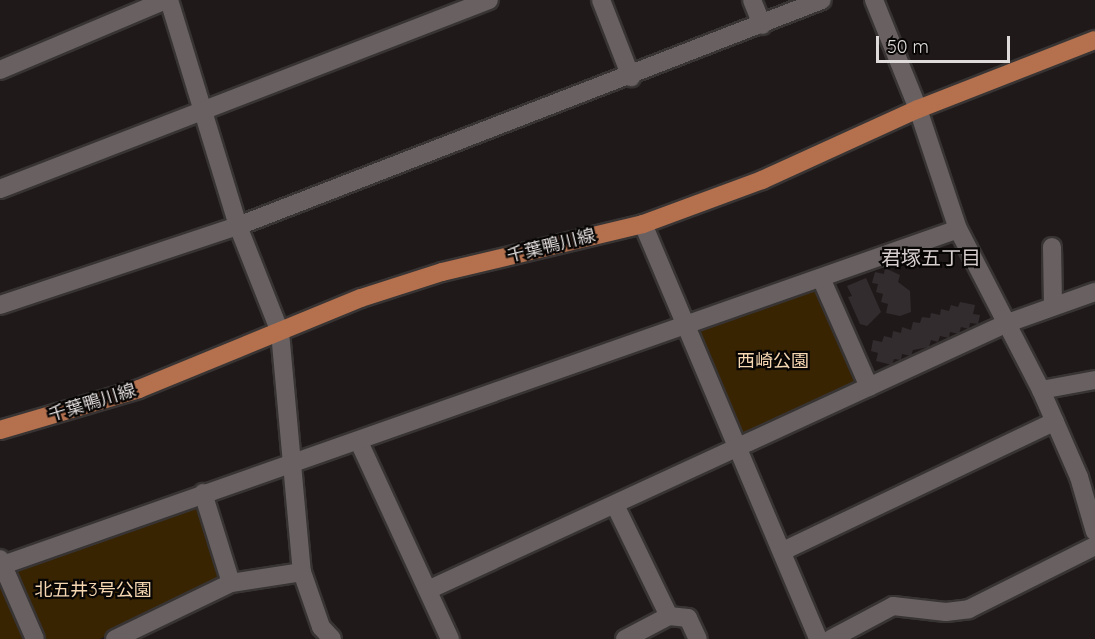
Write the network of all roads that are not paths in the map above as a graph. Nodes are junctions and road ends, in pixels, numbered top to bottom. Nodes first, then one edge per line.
1 (167, 0) edge
2 (489, 0) edge
3 (601, 0) edge
4 (752, 0) edge
5 (822, 0) edge
6 (874, 0) edge
7 (762, 25) junction
8 (1095, 40) edge
9 (0, 70) edge
10 (632, 77) junction
11 (918, 110) junction
12 (203, 112) junction
13 (0, 189) edge
14 (643, 224) junction
15 (238, 226) junction
16 (958, 229) junction
17 (1052, 247) dead end
18 (821, 278) junction
19 (1095, 292) edge
20 (0, 305) edge
21 (1053, 306) junction
22 (687, 323) junction
23 (1005, 324) junction
24 (280, 332) junction
25 (1095, 380) edge
26 (869, 387) junction
27 (1041, 390) junction
28 (1055, 421) junction
29 (0, 430) edge
30 (359, 442) junction
31 (738, 448) junction
32 (294, 465) junction
33 (203, 493) junction
34 (615, 505) junction
35 (1095, 532) edge
36 (1095, 546) edge
37 (783, 550) junction
38 (1, 562) edge
39 (302, 572) junction
40 (231, 583) junction
41 (428, 590) junction
42 (669, 616) junction
43 (35, 639) edge
44 (115, 639) edge
45 (332, 639) edge
46 (450, 639) edge
47 (625, 639) edge
48 (698, 639) edge
49 (818, 639) edge
50 (831, 639) edge

1 - 9 street
1 - 12 street
2 - 12 street
3 - 10 street
4 - 7 street
5 - 7 street
6 - 11 street
7 - 10 street
8 - 11 main road, 千葉鴨川線
10 - 15 street
11 - 14 main road, 千葉鴨川線
11 - 16 street
12 - 13 street
12 - 15 street
14 - 22 street
14 - 24 main road, 千葉鴨川線
15 - 20 street
15 - 24 street
16 - 18 street
16 - 23 street
17 - 21 street
18 - 22 street
18 - 26 street
19 - 21 street
21 - 23 street
22 - 30 street
22 - 31 street
23 - 26 street
23 - 27 street
24 - 29 main road, 千葉鴨川線
24 - 32 street
25 - 27 street
26 - 31 street
27 - 28 street
28 - 35 street
28 - 37 street
30 - 32 street
30 - 41 street
31 - 34 street
31 - 37 street
32 - 33 street
32 - 39 street
33 - 38 street
33 - 40 street
34 - 41 street
34 - 42 street
36 - 50 street
37 - 49 street
38 - 43 street
39 - 40 street
39 - 45 street
40 - 44 street
41 - 46 street
42 - 47 street
42 - 48 street

